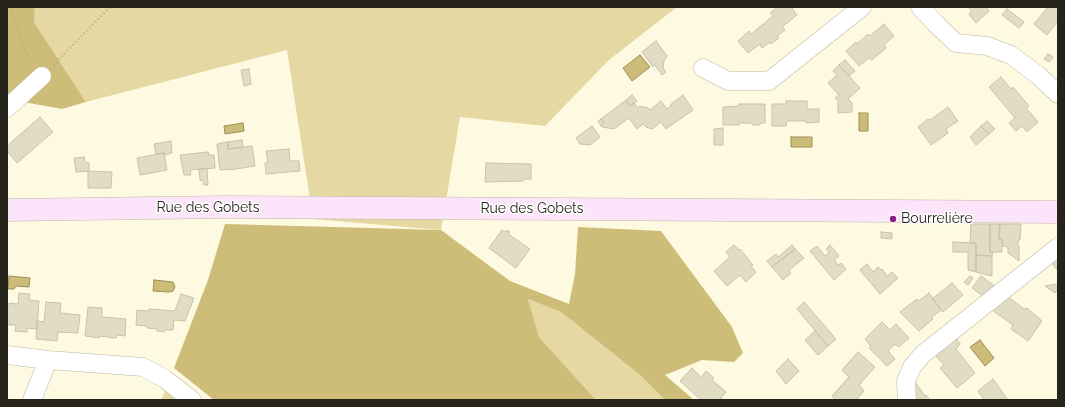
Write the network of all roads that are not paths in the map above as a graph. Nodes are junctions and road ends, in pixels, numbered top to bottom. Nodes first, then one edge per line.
1 (862, 7) edge
2 (920, 7) edge
3 (703, 68) dead end
4 (42, 76) road end
5 (1058, 94) edge
6 (7, 108) edge
7 (7, 210) edge
8 (1058, 212) edge
9 (1058, 247) edge
10 (7, 355) edge
11 (48, 360) junction
12 (32, 400) edge
13 (192, 400) edge
14 (906, 400) edge

1 - 3 street
2 - 5 street
4 - 6 street
7 - 8 main road, Rue des Gobets
9 - 14 street
10 - 11 street
11 - 12 street
11 - 13 street

